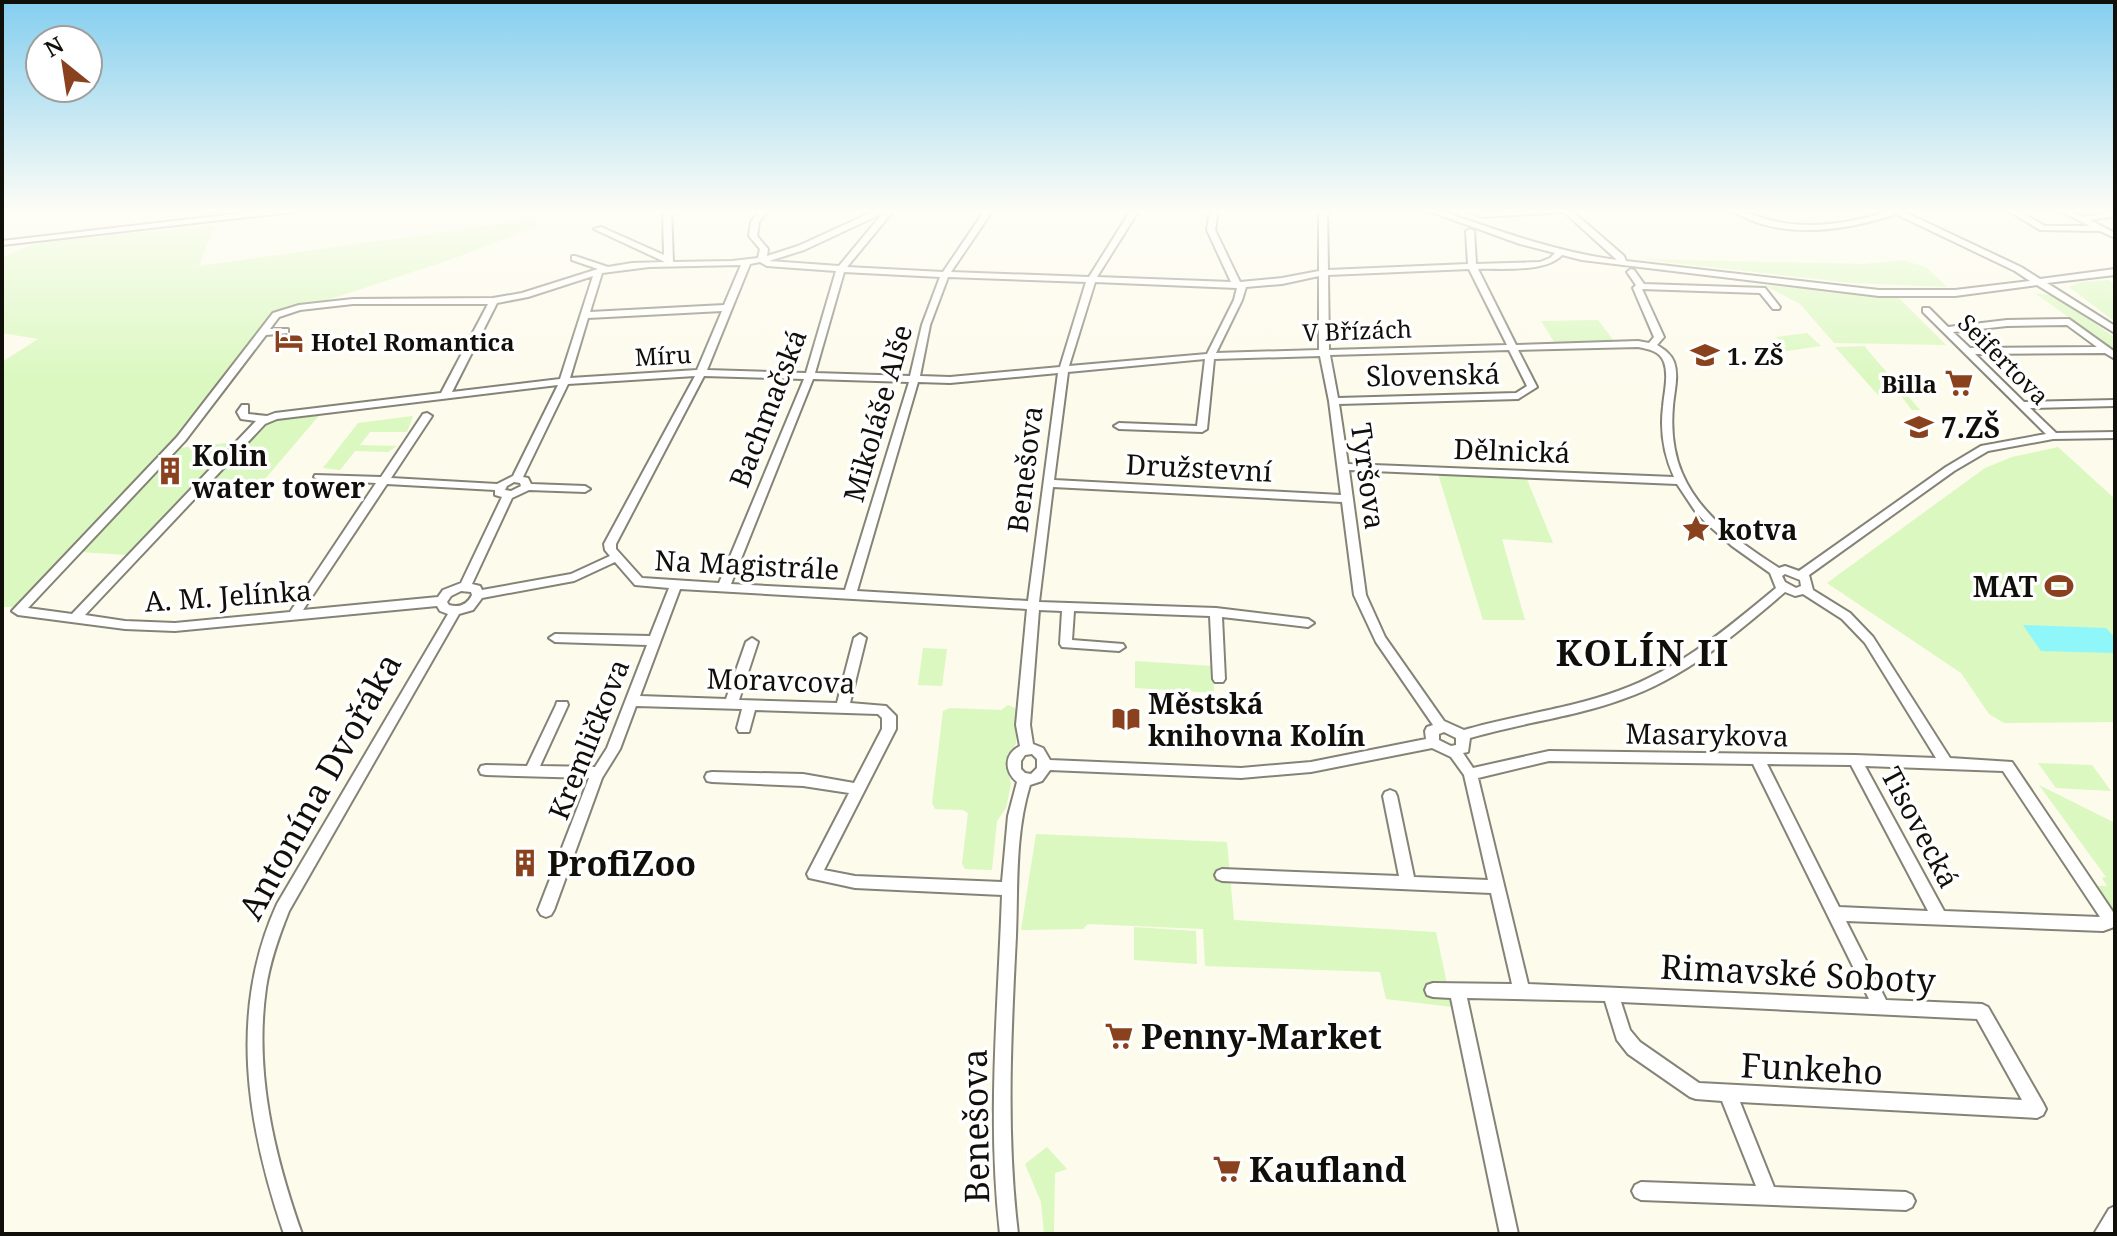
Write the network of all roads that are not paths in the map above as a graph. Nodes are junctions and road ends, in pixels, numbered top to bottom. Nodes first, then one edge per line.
1 (596, 268) edge
2 (628, 268) edge
3 (744, 268) edge
4 (818, 268) edge
5 (950, 268) edge
6 (1099, 268) edge
7 (1231, 268) edge
8 (1321, 268) edge
9 (1430, 268) edge
10 (1473, 268) edge
11 (1664, 268) edge
12 (2012, 268) edge
13 (840, 270) junction
14 (603, 271) junction
15 (1321, 272) junction
16 (1631, 272) dead end
17 (2115, 272) edge
18 (945, 275) junction
19 (1091, 280) junction
20 (2040, 281) junction
21 (1240, 285) junction
22 (1641, 286) junction
23 (494, 301) junction
24 (1776, 307) dead end
25 (727, 308) junction
26 (1926, 310) dead end
27 (586, 315) junction
28 (1946, 330) junction
29 (2115, 330) edge
30 (285, 331) dead end
31 (263, 332) junction
32 (1652, 345) junction
33 (1512, 347) junction
34 (1324, 351) junction
35 (1968, 351) junction
36 (2111, 353) edge
37 (1210, 356) junction
38 (1064, 370) junction
39 (701, 373) junction
40 (810, 375) junction
41 (914, 380) junction
42 (564, 381) junction
43 (445, 395) junction
44 (1334, 401) junction
45 (2115, 403) edge
46 (2022, 405) junction
47 (245, 407) dead end
48 (427, 416) dead end
49 (267, 419) junction
50 (1119, 426) dead end
51 (2115, 435) edge
52 (2053, 436) junction
53 (1342, 467) junction
54 (319, 477) dead end
55 (517, 478) junction
56 (384, 481) junction
57 (1680, 481) junction
58 (1049, 483) junction
59 (499, 487) junction
60 (527, 487) junction
61 (585, 489) dead end
62 (508, 496) junction
63 (1347, 499) junction
64 (617, 557) junction
65 (1777, 572) junction
66 (1801, 575) junction
67 (676, 585) junction
68 (465, 586) junction
69 (723, 588) junction
70 (1783, 588) junction
71 (1806, 591) junction
72 (478, 595) junction
73 (850, 595) junction
74 (1033, 605) junction
75 (448, 606) junction
76 (1068, 606) junction
77 (1216, 612) junction
78 (293, 616) junction
79 (76, 617) junction
80 (1308, 623) dead end
81 (555, 638) dead end
82 (860, 638) dead end
83 (654, 641) junction
84 (752, 642) dead end
85 (1119, 647) dead end
86 (1219, 679) dead end
87 (631, 701) junction
88 (731, 704) junction
89 (562, 705) dead end
90 (750, 705) junction
91 (842, 708) junction
92 (1440, 726) junction
93 (744, 728) dead end
94 (1463, 735) junction
95 (1433, 743) junction
96 (1027, 751) junction
97 (1455, 752) junction
98 (1758, 760) junction
99 (1855, 760) junction
100 (1946, 763) junction
101 (1047, 765) junction
102 (2007, 766) joint
103 (486, 770) dead end
104 (531, 771) junction
105 (598, 773) junction
106 (1470, 774) junction
107 (712, 777) dead end
108 (1025, 778) junction
109 (858, 789) junction
110 (1390, 796) dead end
111 (1222, 875) dead end
112 (1408, 883) junction
113 (1497, 887) junction
114 (1010, 889) junction
115 (546, 910) dead end
116 (1835, 914) junction
117 (1940, 918) junction
118 (1433, 990) dead end
119 (1522, 991) junction
120 (1458, 992) junction
121 (1611, 994) junction
122 (1881, 1007) junction
123 (1982, 1012) joint
124 (1728, 1094) junction
125 (1641, 1191) dead end
126 (1769, 1197) junction
127 (1906, 1201) dead end
128 (2115, 1215) edge
129 (293, 1234) edge
130 (1009, 1234) edge
131 (1509, 1234) edge
132 (2103, 1234) edge

1 - 14 street
2 - 14 street
3 - 25 street, Na Magistrále
4 - 13 street
5 - 18 street, Mikoláše Alše
6 - 19 street, Benešova
7 - 21 street
8 - 15 street, Tyršova
9 - 15 street
10 - 33 street
11 - 20 street
12 - 20 street
13 - 18 street
13 - 40 street, Bachmačská
14 - 23 street
14 - 27 street
15 - 21 street
15 - 34 street, Tyršova
16 - 22 street
17 - 20 street
18 - 19 street
18 - 41 street, Mikoláše Alše
19 - 21 street
19 - 38 street, Benešova
20 - 29 street
21 - 37 street
22 - 24 street
22 - 32 street
23 - 31 street
23 - 43 street
25 - 27 street
25 - 39 street, Na Magistrále
26 - 28 street, Seifertova
27 - 42 street
28 - 35 street, Seifertova
28 - 36 street
30 - 31 street
31 - 79 street, A. M. Jelínka
32 - 33 street, V Břízách
32 - 57 street
33 - 34 street, V Břízách
33 - 44 street, Slovenská
34 - 37 street, V Břízách
34 - 44 street, Tyršova
35 - 36 street
35 - 46 street, Seifertova
37 - 38 street, V Břízách
37 - 50 street
38 - 41 street, Míru
38 - 58 street, Benešova
39 - 40 street, Míru
39 - 42 street, Míru
39 - 64 street, Na Magistrále
40 - 41 street, Míru
40 - 69 street, Bachmačská
41 - 73 street, Mikoláše Alše
42 - 43 street, Míru
42 - 55 street
43 - 49 street, Míru
44 - 53 street, Tyršova
45 - 46 street
46 - 52 street, Seifertova
47 - 49 street
48 - 56 street
49 - 79 street
51 - 52 street
52 - 66 street
53 - 57 street, Dělnická
53 - 63 street, Tyršova
54 - 56 street
55 - 59 street
55 - 60 street
56 - 59 street
56 - 78 street
57 - 65 street
58 - 63 street, Družstevní
58 - 74 street, Benešova
59 - 62 street
60 - 61 street
60 - 62 street
62 - 68 street
63 - 92 street, Tyršova
64 - 67 street, Na Magistrále
64 - 72 street
65 - 66 street
65 - 70 street
66 - 71 street
67 - 69 street, Na Magistrále
67 - 83 street, Kremličkova
68 - 72 street
68 - 75 street
69 - 73 street, Na Magistrále
70 - 71 street
70 - 94 street, Masarykova
71 - 100 street
72 - 75 street
73 - 74 street, Na Magistrále
74 - 76 street, Na Magistrále
74 - 96 street, Benešova
75 - 78 street, A. M. Jelínka
75 - 129 street, Antonína Dvořáka
76 - 77 street, Na Magistrále
76 - 85 street
77 - 80 street, Na Magistrále
77 - 86 street
78 - 79 street, A. M. Jelínka
81 - 83 street
82 - 91 street
83 - 87 street, Kremličkova
84 - 88 street
87 - 88 street, Moravcova
87 - 105 street, Kremličkova
88 - 90 street, Moravcova
89 - 104 street
90 - 91 street, Moravcova
90 - 93 street
91 - 109 street, Moravcova
92 - 94 street
92 - 95 street
94 - 97 street
95 - 97 street
95 - 101 street
96 - 101 street
96 - 108 street, Benešova
97 - 106 street
98 - 99 street, Masarykova
98 - 106 street, Masarykova
98 - 116 street
99 - 100 street, Masarykova
99 - 117 street, Tisovecká
100 - 102 street, Masarykova
101 - 108 street
102 - 117 street, Rimavské Soboty
103 - 104 street
104 - 105 street
105 - 115 street, Kremličkova
106 - 113 street
107 - 109 street
108 - 114 street, Benešova
109 - 114 street, Moravcova
110 - 112 street
111 - 112 street
112 - 113 street
113 - 119 street
114 - 130 street, Benešova
116 - 117 street, Rimavské Soboty
116 - 122 street
118 - 120 street
119 - 120 street
119 - 121 street
120 - 131 street
121 - 122 street, Rimavské Soboty
121 - 124 street, Funkeho
122 - 123 street, Rimavské Soboty
123 - 124 street, Funkeho
124 - 126 street
125 - 126 street
126 - 127 street
128 - 132 street

